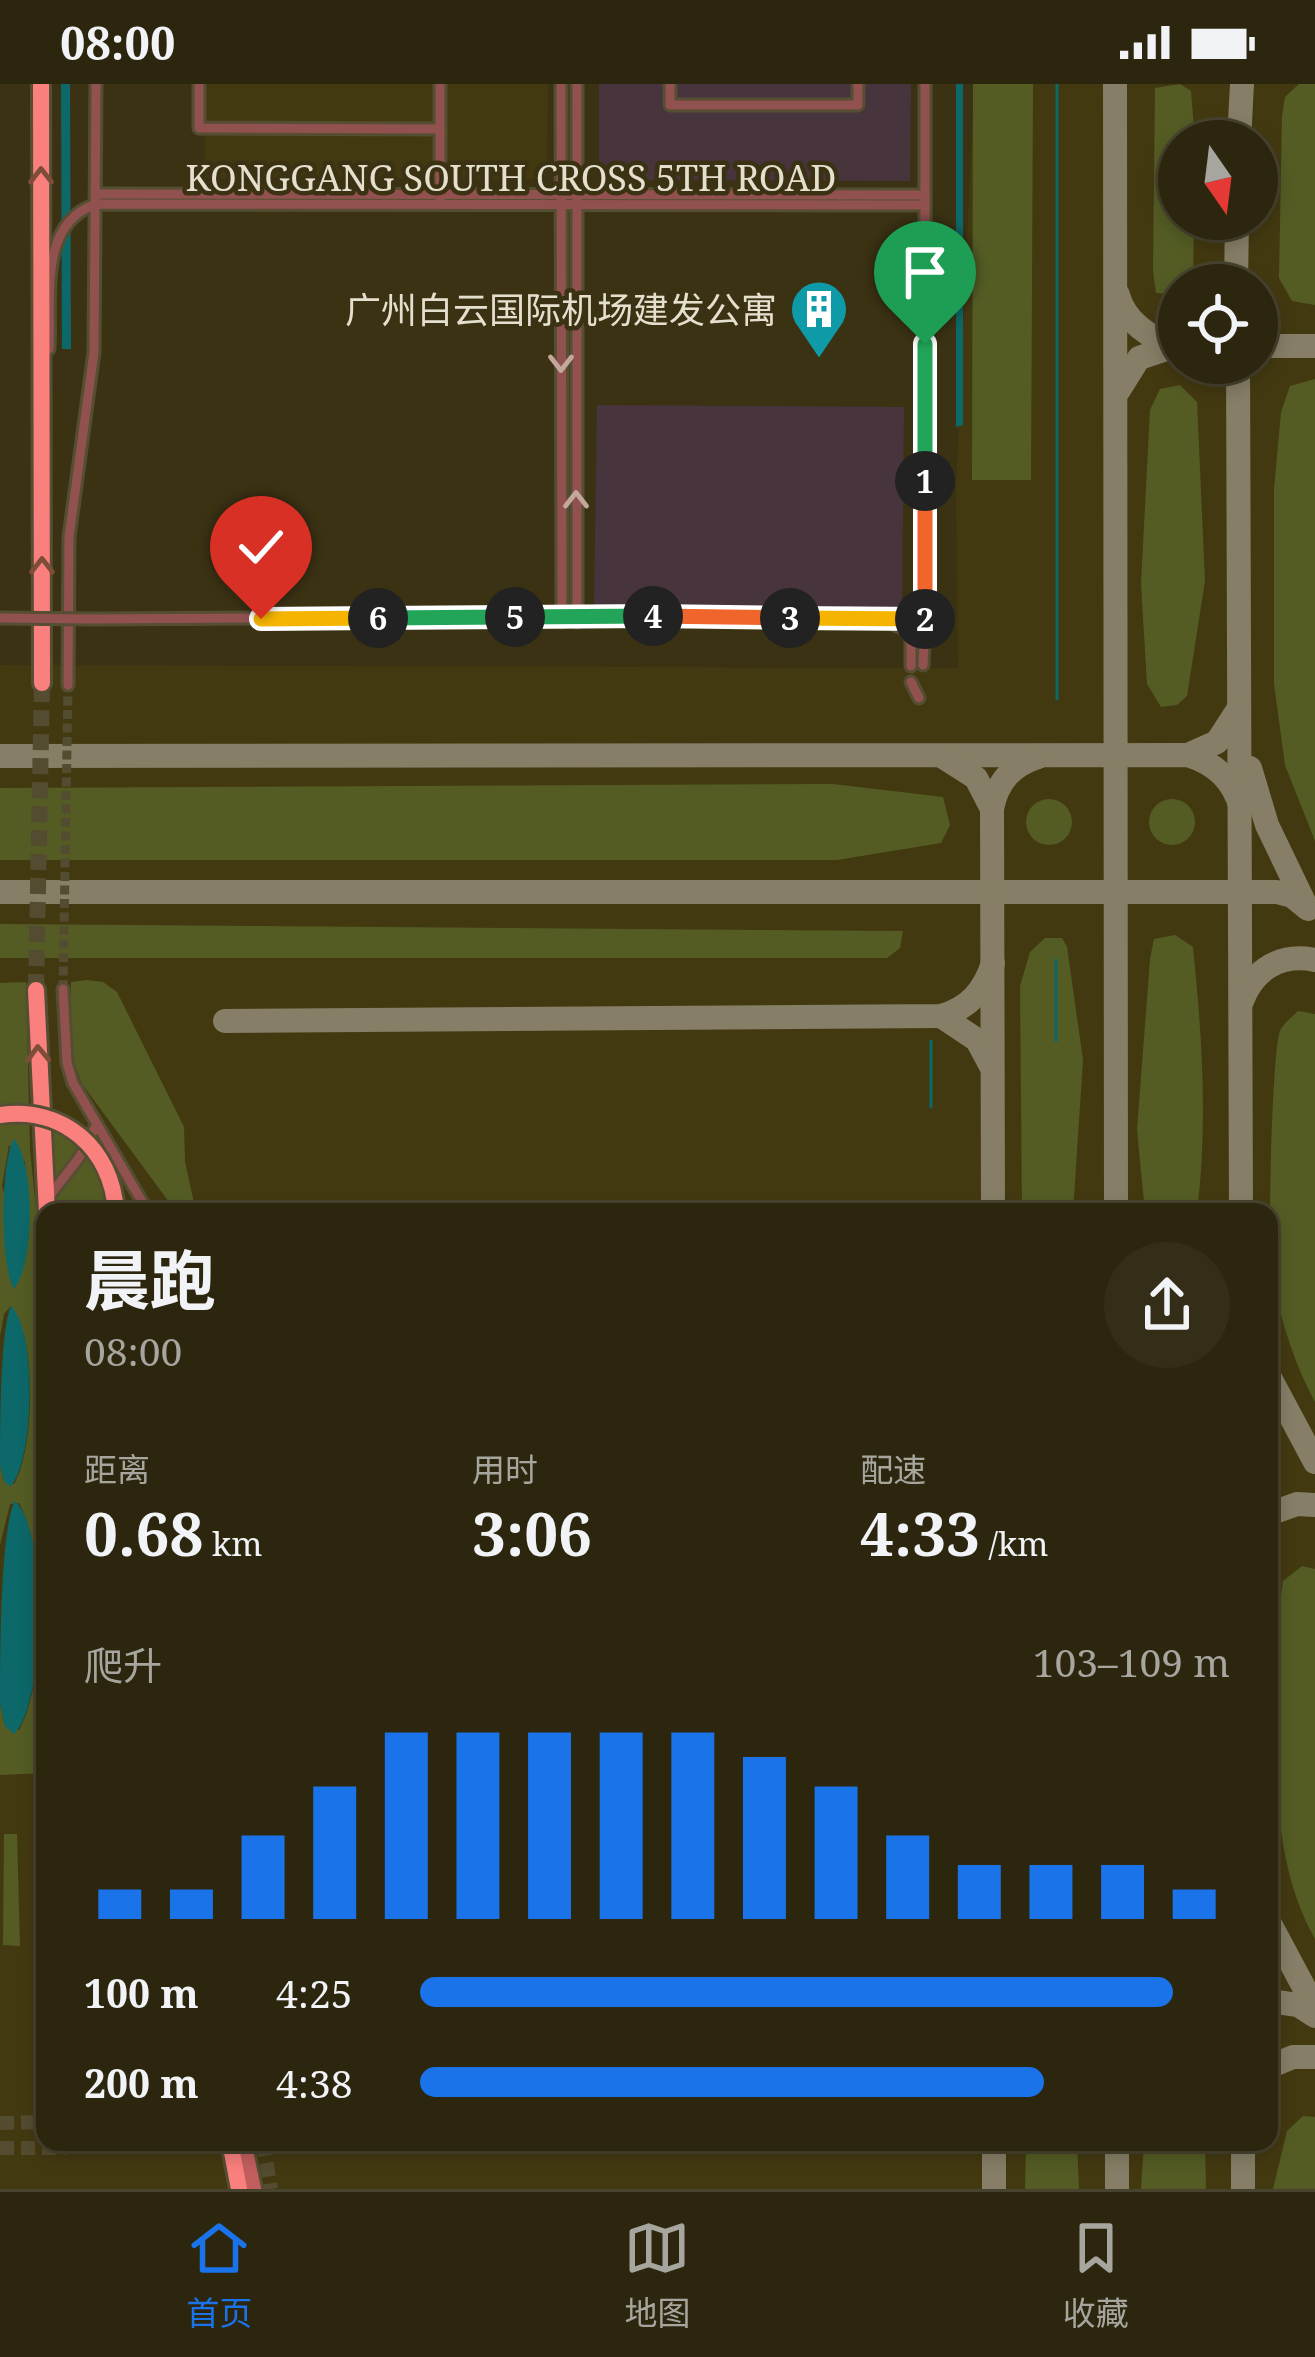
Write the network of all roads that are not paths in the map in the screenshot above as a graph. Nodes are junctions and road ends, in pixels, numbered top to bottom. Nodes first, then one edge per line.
1 (41, 84) edge
2 (96, 84) edge
3 (199, 84) edge
4 (440, 84) edge
5 (561, 84) edge
6 (577, 84) edge
7 (670, 84) edge
8 (858, 84) edge
9 (925, 84) edge
10 (440, 129) junction
11 (96, 199) junction
12 (440, 199) junction
13 (577, 199) junction
14 (561, 200) junction
15 (925, 200) junction
16 (42, 390) junction
17 (562, 619) junction
18 (577, 620) junction
19 (0, 621) edge
20 (925, 621) junction
21 (42, 683) tunnel mouth
22 (68, 685) tunnel mouth
23 (63, 989) tunnel mouth
24 (35, 990) tunnel mouth
25 (0, 1115) edge
26 (97, 1124) junction
27 (118, 1155) junction
28 (79, 1158) junction
29 (46, 1203) edge
30 (48, 1203) edge
31 (114, 1203) edge
32 (143, 1203) edge
33 (232, 2151) edge
34 (246, 2151) edge
35 (239, 2189) edge
36 (254, 2189) edge

16 -> 1 highway
2 - 11 street
3 - 10 street
4 - 10 street
5 - 14 street
6 - 13 street
7 - 8 street
9 - 15 street
10 - 12 street
11 - 12 street, KONGGANG SOUTH CROSS 5TH ROAD
11 - 16 street
11 - 22 street
12 - 14 street, KONGGANG SOUTH CROSS 5TH ROAD
13 - 14 street, KONGGANG SOUTH CROSS 5TH ROAD
13 - 15 street, KONGGANG SOUTH CROSS 5TH ROAD
18 -> 13 street
14 -> 17 street
15 - 20 street
21 -> 16 highway
17 - 18 street
17 - 19 street, bridge
18 - 20 street
18 - 20 street
23 - 26 street
29 -> 24 highway
25 - 31 highway, bridge
26 - 27 street
26 - 28 street
27 - 28 street
27 - 32 street
28 - 30 street
33 - 35 highway
34 - 36 main road

